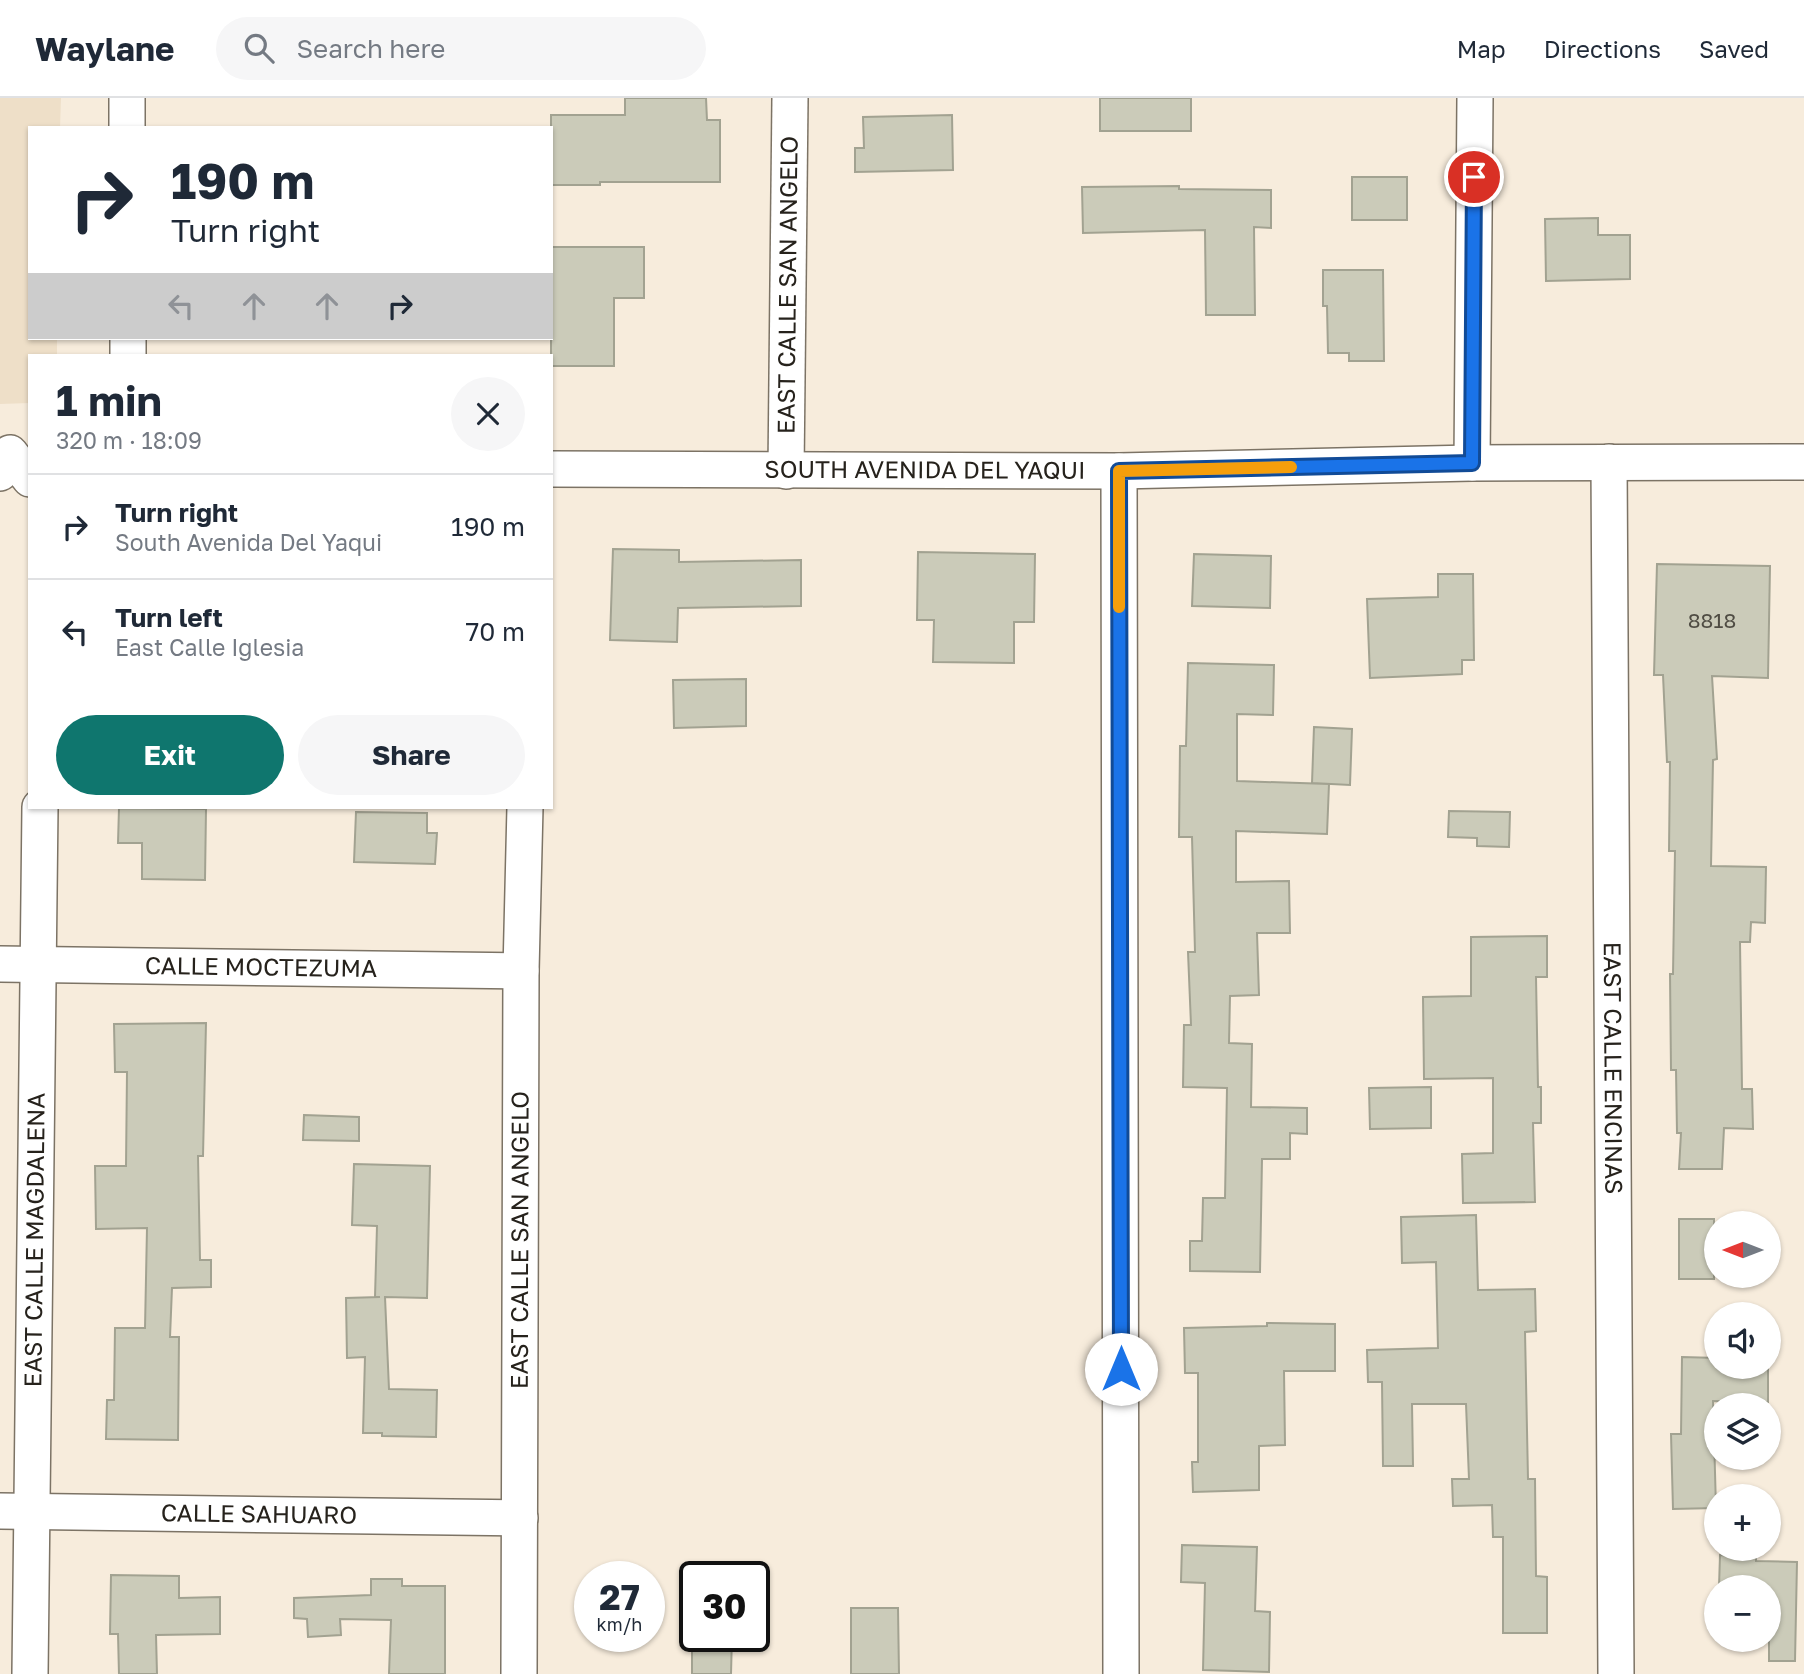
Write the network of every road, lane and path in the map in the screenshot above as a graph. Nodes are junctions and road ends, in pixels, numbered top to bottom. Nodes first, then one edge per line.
1 (127, 98) edge
2 (790, 98) edge
3 (1475, 98) edge
4 (127, 126) edge
5 (1609, 461) junction
6 (1472, 463) junction
7 (1804, 463) edge
8 (553, 469) edge
9 (786, 471) junction
10 (1119, 471) junction
11 (40, 809) edge
12 (525, 809) edge
13 (0, 964) edge
14 (39, 965) junction
15 (521, 971) junction
16 (15, 1511) edge
17 (520, 1518) junction
18 (30, 1674) edge
19 (519, 1674) edge
20 (1121, 1674) edge
21 (1616, 1674) edge

1 - 4 street
2 - 9 street, EAST CALLE SAN ANGELO
3 - 6 street
5 - 6 street, SOUTH AVENIDA DEL YAQUI
5 - 7 street, SOUTH AVENIDA DEL YAQUI
5 - 21 street, EAST CALLE ENCINAS
6 - 10 street, SOUTH AVENIDA DEL YAQUI
8 - 9 street, SOUTH AVENIDA DEL YAQUI
9 - 10 street, SOUTH AVENIDA DEL YAQUI
10 - 20 street
11 - 14 street, EAST CALLE MAGDALENA
12 - 15 street, EAST CALLE SAN ANGELO
13 - 14 street, CALLE MOCTEZUMA
14 - 15 street, CALLE MOCTEZUMA
14 - 16 street, EAST CALLE MAGDALENA
15 - 17 street, EAST CALLE SAN ANGELO
16 - 17 street, CALLE SAHUARO
16 - 18 street, EAST CALLE MAGDALENA
17 - 19 street, EAST CALLE SAN ANGELO

